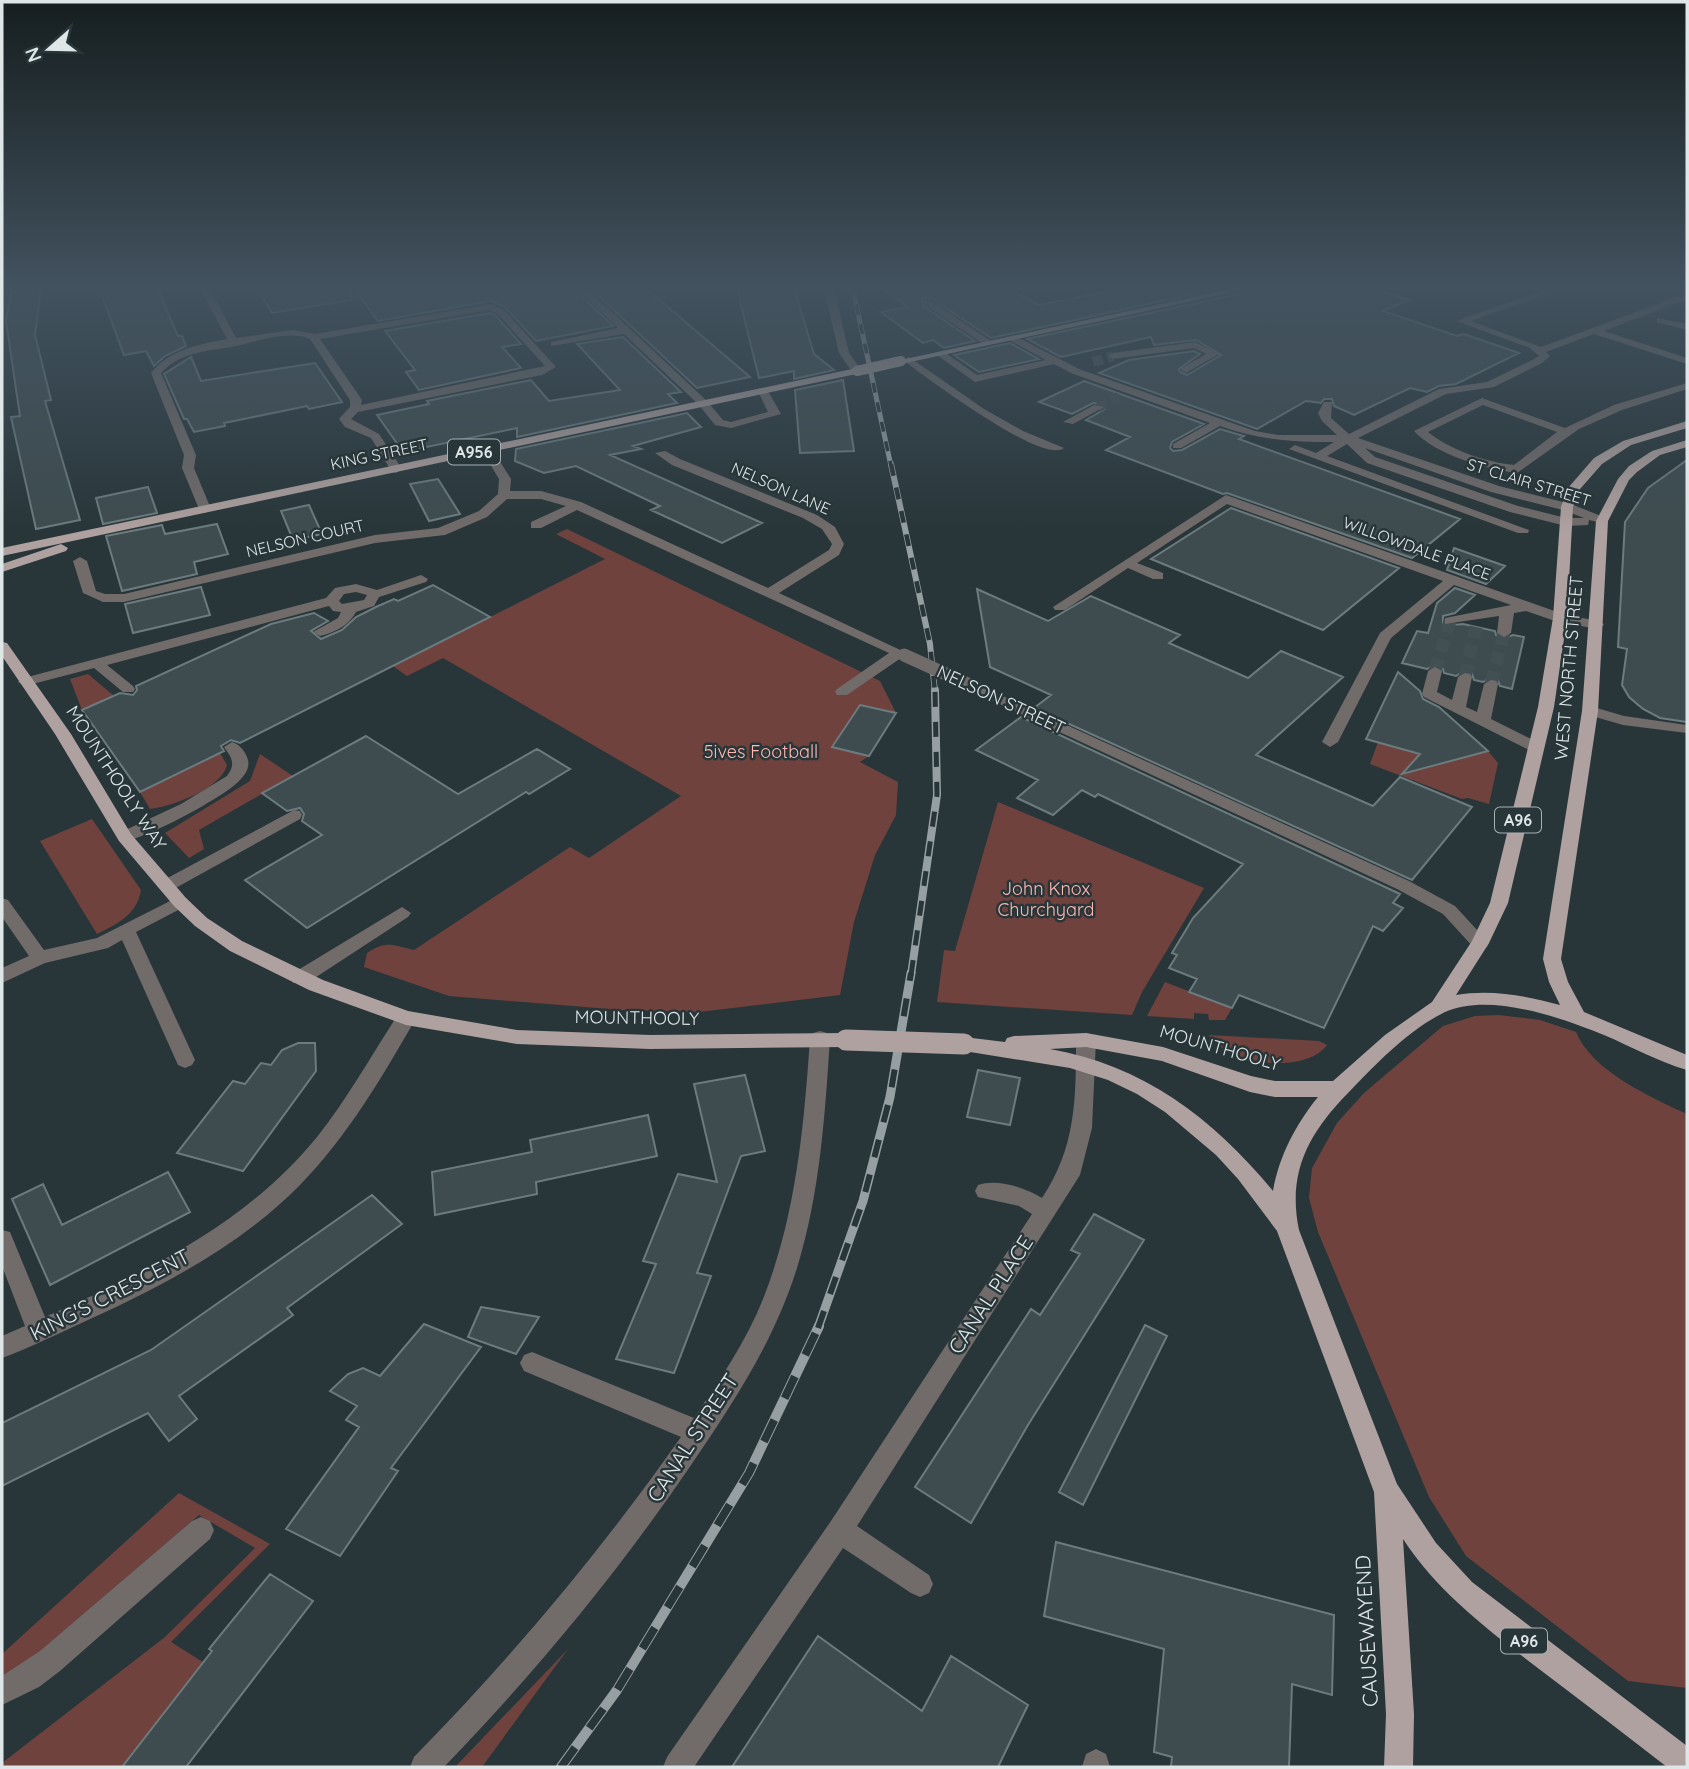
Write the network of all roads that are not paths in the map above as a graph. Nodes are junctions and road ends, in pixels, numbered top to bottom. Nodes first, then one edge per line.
1 (159, 368) edge
2 (334, 368) edge
3 (550, 368) edge
4 (666, 368) edge
5 (854, 368) edge
6 (872, 368) edge
7 (916, 368) edge
8 (959, 368) edge
9 (1025, 368) edge
10 (1068, 368) edge
11 (1081, 368) tunnel mouth
12 (1189, 368) edge
13 (1525, 368) edge
14 (1186, 369) dead end
15 (857, 371) junction
16 (1075, 371) junction
17 (1687, 386) edge
18 (763, 391) junction
19 (1131, 391) junction
20 (1119, 397) tunnel mouth
21 (703, 403) junction
22 (1328, 404) dead end
23 (1098, 407) tunnel mouth
24 (353, 410) junction
25 (1069, 422) dead end
26 (1219, 422) junction
27 (1687, 424) edge
28 (1564, 431) junction
29 (1350, 439) junction
30 (1687, 443) edge
31 (1177, 446) dead end
32 (1058, 448) dead end
33 (487, 449) junction
34 (1295, 449) dead end
35 (661, 453) dead end
36 (1317, 457) junction
37 (396, 469) junction
38 (504, 495) junction
39 (577, 505) junction
40 (1567, 507) junction
41 (205, 509) junction
42 (1602, 521) junction
43 (1566, 522) junction
44 (536, 524) dead end
45 (120, 527) junction
46 (1523, 530) dead end
47 (2, 552) edge
48 (80, 561) dead end
49 (1127, 564) junction
50 (2, 568) edge
51 (1158, 576) dead end
52 (421, 579) dead end
53 (1453, 579) junction
54 (374, 594) junction
55 (768, 594) junction
56 (332, 601) junction
57 (1529, 606) junction
58 (1060, 607) dead end
59 (350, 609) junction
60 (1507, 611) junction
61 (1560, 618) junction
62 (1450, 621) dead end
63 (1597, 625) junction
64 (1476, 627) dead end
65 (320, 632) dead end
66 (1504, 633) tunnel mouth
67 (2, 646) edge
68 (902, 654) junction
69 (96, 663) junction
70 (1435, 671) tunnel mouth
71 (1465, 677) tunnel mouth
72 (25, 682) junction
73 (1491, 684) tunnel mouth
74 (128, 690) dead end
75 (842, 692) dead end
76 (1458, 709) junction
77 (1590, 711) junction
78 (1483, 721) junction
79 (1686, 729) edge
80 (1330, 742) dead end
81 (232, 747) dead end
82 (1535, 747) junction
83 (294, 815) dead end
84 (125, 837) junction
85 (166, 886) junction
86 (180, 902) junction
87 (4, 912) edge
88 (402, 913) dead end
89 (127, 930) junction
90 (1480, 943) junction
91 (40, 958) junction
92 (2, 976) edge
93 (308, 981) junction
94 (1438, 1008) junction
95 (1577, 1017) junction
96 (406, 1018) junction
97 (820, 1038) junction
98 (1086, 1040) junction
99 (964, 1044) junction
100 (185, 1060) dead end
101 (1687, 1063) edge
102 (1085, 1065) junction
103 (1339, 1089) junction
104 (986, 1191) dead end
105 (1044, 1212) junction
106 (1288, 1230) junction
107 (2, 1239) edge
108 (39, 1331) junction
109 (2, 1347) edge
110 (532, 1363) dead end
111 (698, 1432) junction
112 (1387, 1492) junction
113 (840, 1530) junction
114 (201, 1531) dead end
115 (920, 1584) dead end
116 (2, 1691) edge
117 (1687, 1764) edge
118 (424, 1767) edge
119 (677, 1767) edge
120 (1398, 1767) edge

1 - 41 street
2 - 24 street
3 - 24 street
4 - 21 street
5 - 15 street
6 - 15 main road, KING STREET / A956, bridge
7 - 32 street
8 - 9 street
10 - 16 street, ST CLAIR STREET
11 - 16 street
12 - 14 street
13 - 29 street
15 - 18 main road, KING STREET / A956
16 - 19 street, ST CLAIR STREET
17 - 28 street
18 - 21 main road, KING STREET / A956
18 - 21 street
19 - 20 street
19 - 26 street, ST CLAIR STREET
21 - 33 main road, KING STREET / A956
22 - 29 street
23 - 25 street
24 - 37 street
26 - 29 street, ST CLAIR STREET
26 - 31 street
27 - 40 main road, WEST NORTH STREET / A96
28 - 28 street
29 - 36 street
29 - 40 street, ST CLAIR STREET
29 - 43 street, ST CLAIR STREET
30 - 42 main road, WEST NORTH STREET
33 - 37 main road, KING STREET / A956
33 - 38 street
34 - 36 street
35 - 55 street, NELSON LANE
36 - 46 street
37 - 41 main road, KING STREET / A956
38 - 39 street, NELSON STREET
38 - 48 street, NELSON COURT
39 - 44 street
39 - 55 street, NELSON STREET
40 - 42 street, ST CLAIR STREET
40 - 43 main road, WEST NORTH STREET / A96
41 - 45 main road, KING STREET / A956
42 - 43 street, ST CLAIR STREET
42 - 63 main road, WEST NORTH STREET
43 - 61 main road, WEST NORTH STREET / A96
45 - 47 main road, KING STREET / A956
45 - 50 main road, KING STREET / A956
49 - 51 street
49 - 53 street, WILLOWDALE PLACE
49 - 58 street
52 - 54 street
53 - 57 street, WILLOWDALE PLACE
53 - 80 street
54 - 56 street
54 - 59 street
55 - 68 street, NELSON STREET
56 - 59 street
56 - 69 street
57 - 60 street
57 - 61 street, WILLOWDALE PLACE
59 - 65 street
60 - 62 street
60 - 64 street
60 - 66 street
61 - 63 street, WILLOWDALE PLACE
61 - 82 main road, WEST NORTH STREET / A96
63 - 77 main road, WEST NORTH STREET
67 - 72 main road, MOUNTHOOLY WAY
68 - 75 street
68 - 90 street, NELSON STREET, bridge
69 - 72 street
69 - 74 street
70 - 76 street
71 - 76 street
72 - 84 main road, MOUNTHOOLY WAY
73 - 78 street
76 - 78 street
77 - 79 street
77 - 95 main road, WEST NORTH STREET
78 - 82 street
81 - 84 street
82 - 90 main road, WEST NORTH STREET / A96
83 - 85 street
84 - 85 main road, MOUNTHOOLY WAY
85 - 86 main road, MOUNTHOOLY WAY
86 - 89 street
86 - 93 main road, MOUNTHOOLY WAY
87 - 91 street
88 - 93 street
89 - 91 street
89 - 100 street
90 - 94 main road, WEST NORTH STREET / A96
91 - 92 street
93 - 96 main road, MOUNTHOOLY
94 - 95 main road, A96
94 - 103 main road, A96
95 - 101 main road, A96
96 - 97 main road, MOUNTHOOLY
96 - 108 street, KING'S CRESCENT
97 - 99 main road, MOUNTHOOLY, bridge
97 - 111 street, CANAL STREET
98 - 99 main road, MOUNTHOOLY
98 - 102 street, CANAL PLACE
98 - 103 main road, MOUNTHOOLY
99 - 102 main road, MOUNTHOOLY
102 - 105 street, CANAL PLACE
102 - 106 main road, MOUNTHOOLY
103 - 106 main road, A96
104 - 105 street
105 - 113 street, CANAL PLACE
106 - 112 main road, A96
107 - 108 street
108 - 109 street, KING'S CRESCENT
110 - 111 street
111 - 118 street, CANAL STREET
112 - 117 main road, A96
112 - 120 main road, CAUSEWAYEND / A96
113 - 115 street
113 - 119 street, CANAL PLACE
114 - 116 street

